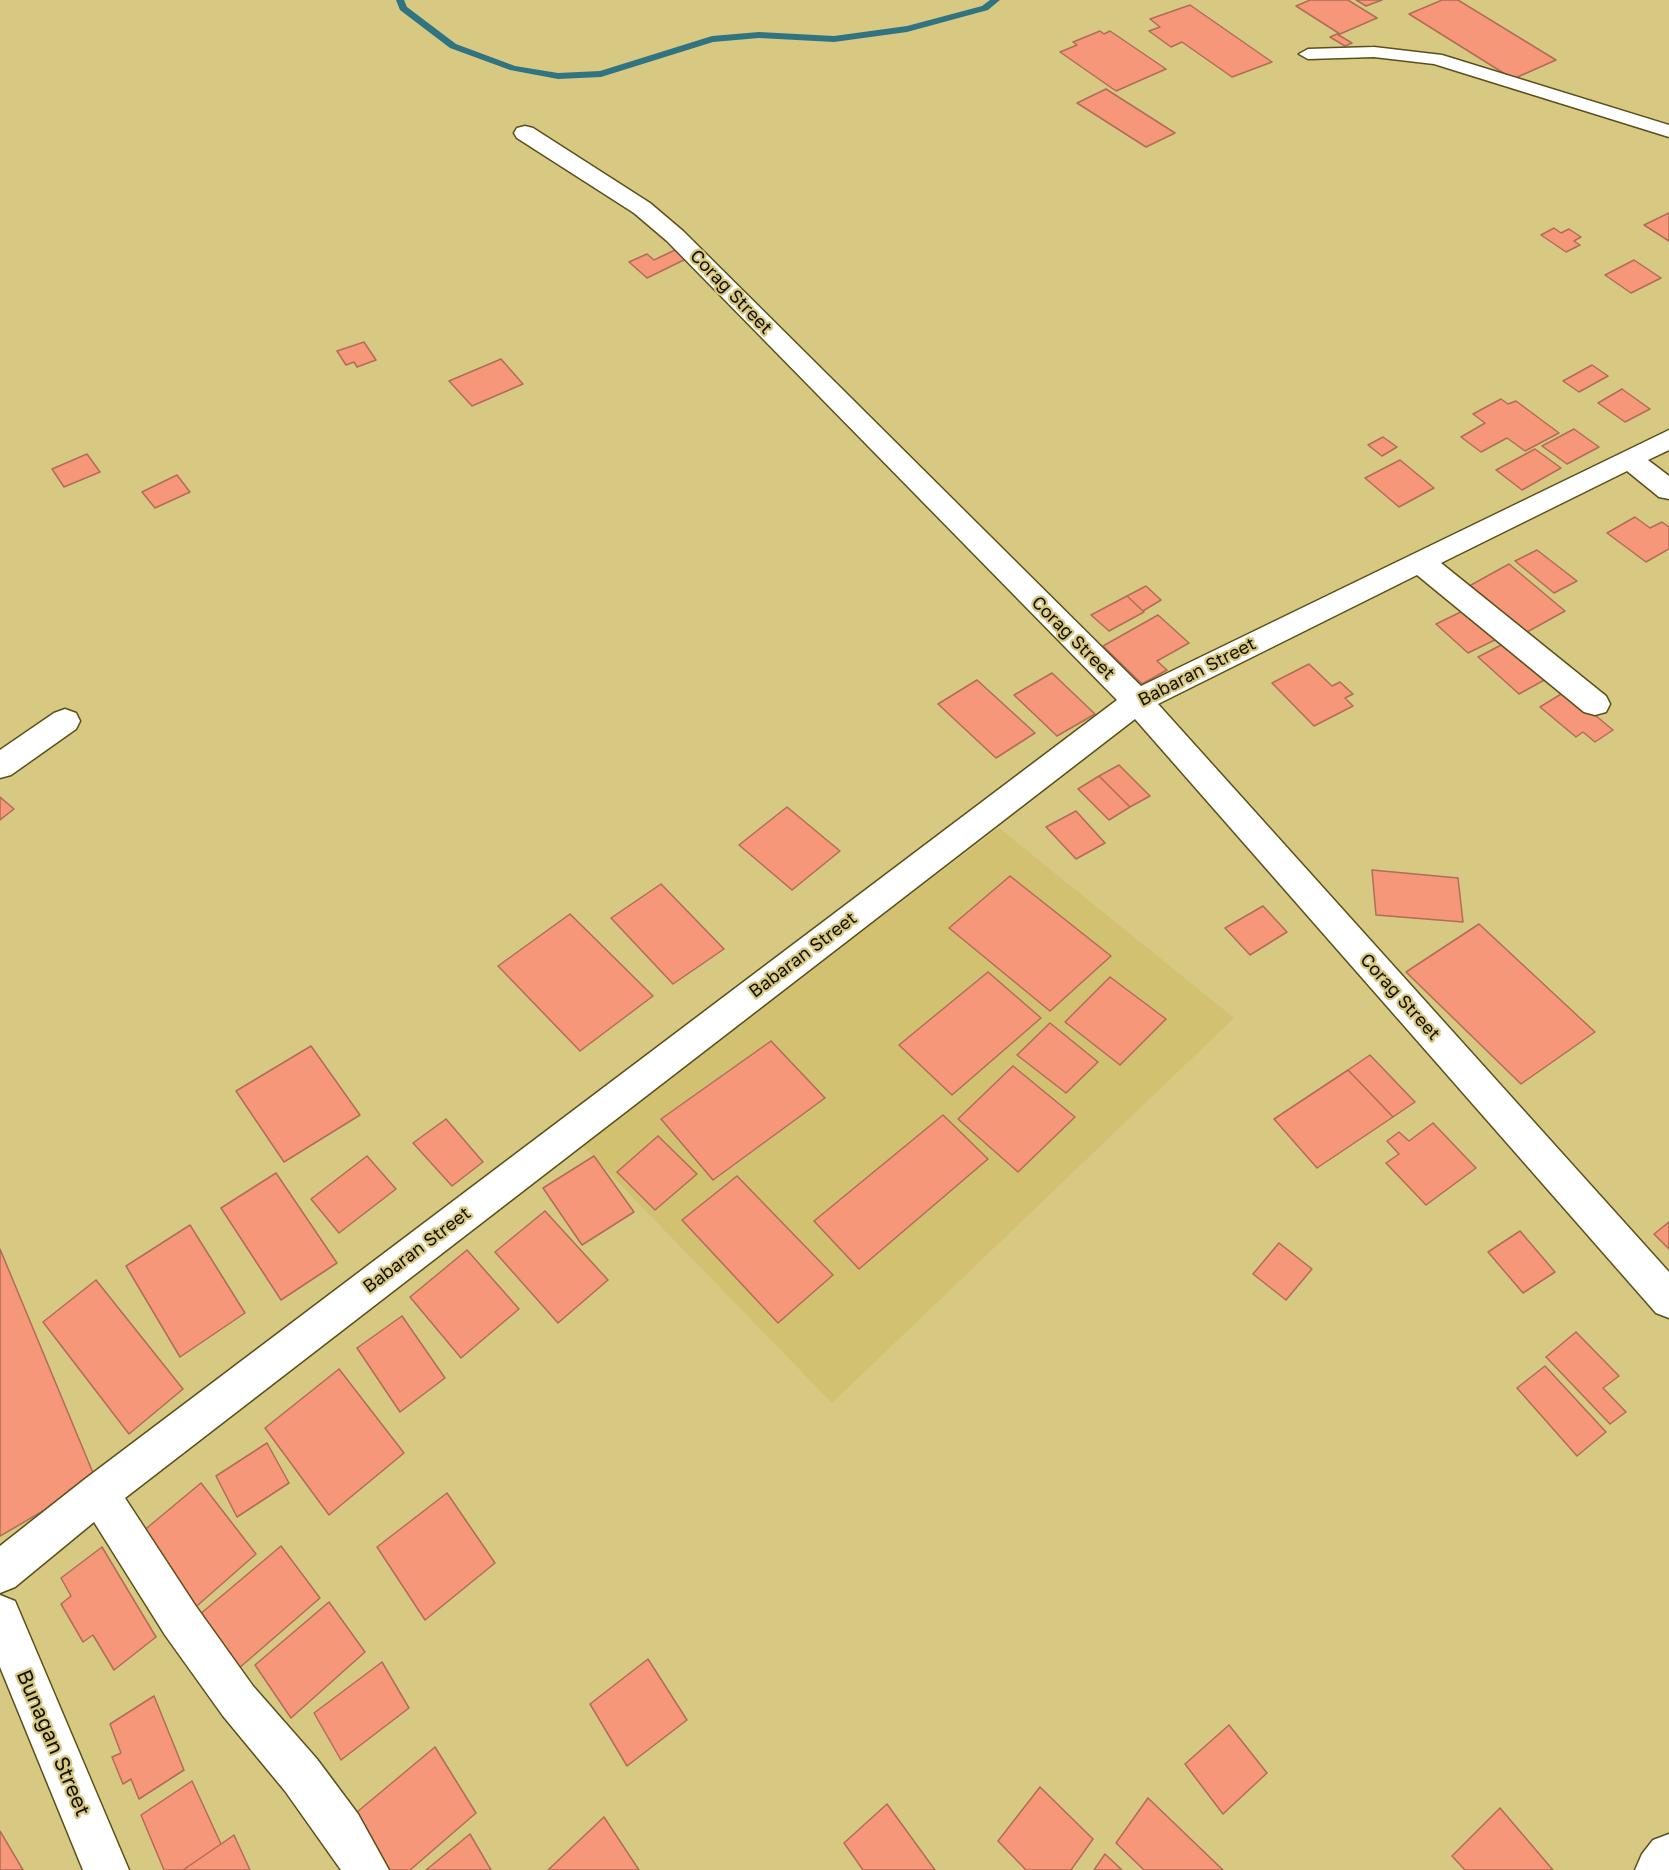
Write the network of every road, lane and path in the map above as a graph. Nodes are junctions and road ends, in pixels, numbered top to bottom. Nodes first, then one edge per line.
1 (1308, 54) dead end
2 (1669, 131) edge
3 (525, 133) dead end
4 (1669, 439) edge
5 (1629, 459) junction
6 (1669, 490) edge
7 (1420, 562) junction
8 (1137, 701) junction
9 (1595, 704) dead end
10 (65, 721) dead end
11 (0, 766) edge
12 (1669, 1300) edge
13 (99, 1493) junction
14 (0, 1572) edge
15 (0, 1616) edge
16 (1669, 1856) edge
17 (106, 1870) edge
18 (366, 1870) edge
19 (1658, 1870) edge

1 - 2 lane
3 - 8 street, Corag Street
4 - 5 street, Babaran Street
5 - 6 street
5 - 7 street, Babaran Street
7 - 8 street, Babaran Street
7 - 9 street
8 - 12 street, Corag Street
8 - 13 street, Babaran Street
10 - 11 street
13 - 14 street, Babaran Street
13 - 18 street
15 - 17 street, Bunagan Street
16 - 19 street

